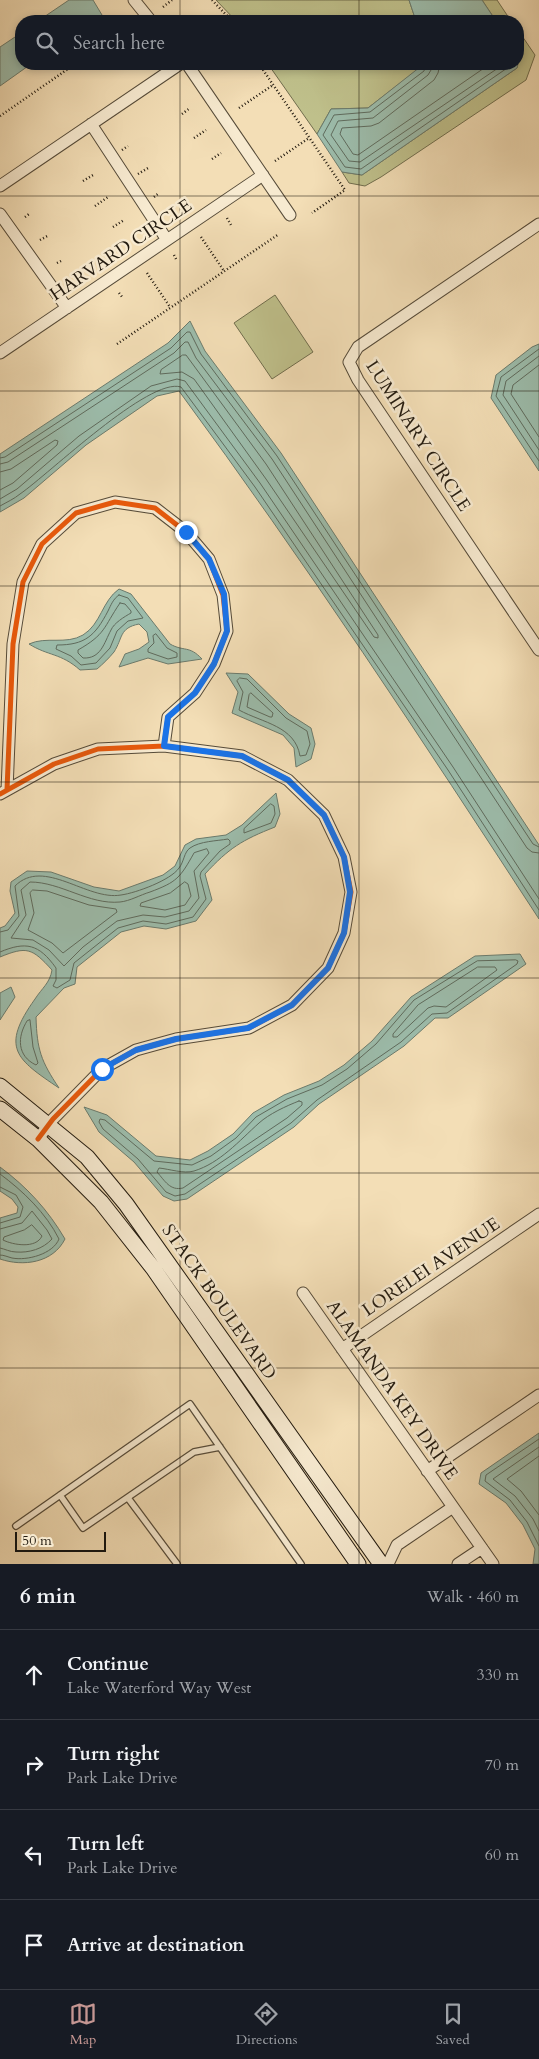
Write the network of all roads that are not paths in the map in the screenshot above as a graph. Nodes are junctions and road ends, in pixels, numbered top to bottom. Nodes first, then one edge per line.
1 (134, 0) edge
2 (138, 0) edge
3 (145, 15) edge
4 (147, 15) edge
5 (171, 70) edge
6 (191, 70) edge
7 (91, 124) junction
8 (263, 175) junction
9 (0, 186) edge
10 (0, 214) edge
11 (290, 215) dead end
12 (539, 224) edge
13 (167, 240) junction
14 (67, 308) junction
15 (0, 354) edge
16 (539, 650) edge
17 (164, 746) junction
18 (4, 792) edge
19 (0, 1086) edge
20 (0, 1110) edge
21 (48, 1124) junction
22 (38, 1139) junction
23 (539, 1214) edge
24 (303, 1293) dead end
25 (342, 1349) junction
26 (539, 1395) edge
27 (220, 1447) junction
28 (428, 1471) junction
29 (60, 1495) junction
30 (128, 1498) junction
31 (453, 1507) junction
32 (16, 1526) dead end
33 (482, 1548) junction
34 (177, 1564) edge
35 (301, 1564) edge
36 (358, 1564) edge
37 (381, 1564) edge
38 (388, 1564) edge
39 (458, 1564) edge
40 (493, 1564) edge

1 - 3 street
2 - 4 street
5 - 7 street
6 - 8 street
7 - 9 street
7 - 13 street
8 - 11 street
8 - 13 street, HARVARD CIRCLE
10 - 14 street
12 - 16 street, LUMINARY CIRCLE
13 - 14 street, HARVARD CIRCLE
14 - 15 street, HARVARD CIRCLE
17 - 18 street
17 - 18 street
17 - 21 street
19 - 21 street, STACK BOULEVARD
20 - 22 street, STACK BOULEVARD
21 - 22 street
21 - 37 street, STACK BOULEVARD
22 - 36 street, STACK BOULEVARD
23 - 25 street, LORELEI AVENUE
24 - 25 street, ALAMANDA KEY DRIVE
25 - 28 street, ALAMANDA KEY DRIVE
26 - 28 street
27 - 29 lane
27 - 30 lane
27 - 35 lane
28 - 31 street, ALAMANDA KEY DRIVE
29 - 30 lane
29 - 32 lane
30 - 34 lane
31 - 33 street, ALAMANDA KEY DRIVE
31 - 38 street, ALAMANDA KEY DRIVE
33 - 39 street
33 - 40 street, ALAMANDA KEY DRIVE

